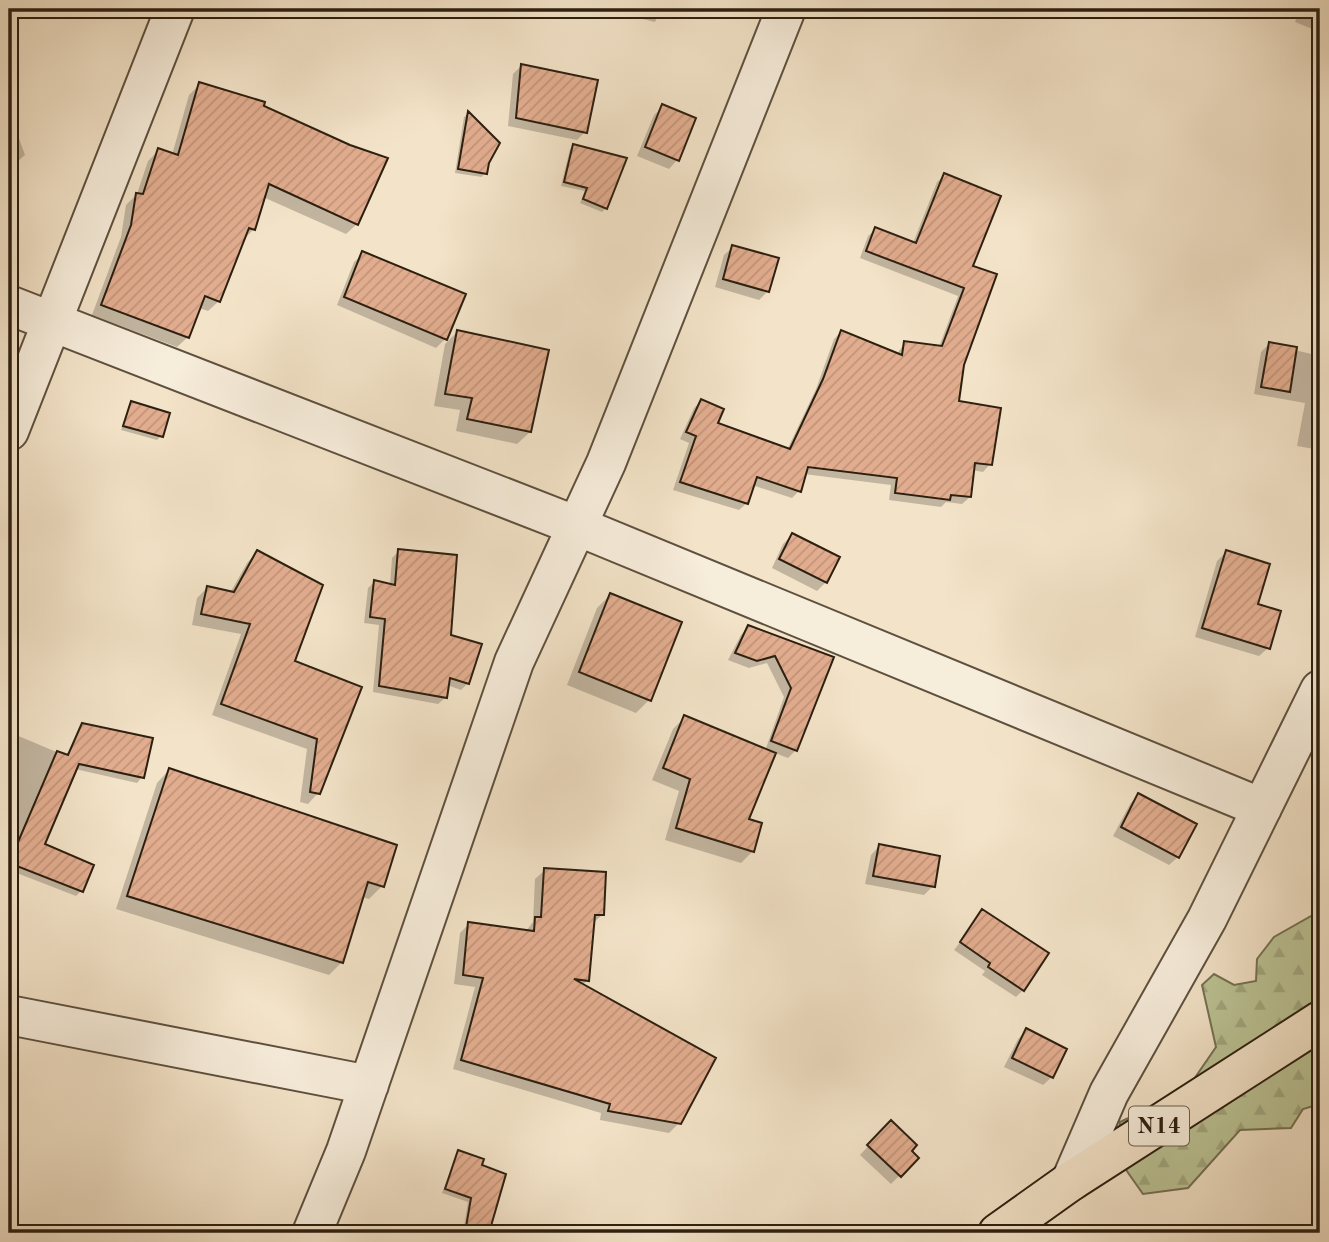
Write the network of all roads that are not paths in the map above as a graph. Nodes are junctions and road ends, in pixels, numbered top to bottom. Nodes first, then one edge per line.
1 (175, 9) edge
2 (786, 9) edge
3 (9, 305) edge
4 (51, 321) junction
5 (9, 430) edge
6 (577, 526) junction
7 (1320, 690) edge
8 (1262, 808) junction
9 (9, 1015) edge
10 (1320, 1021) edge
11 (369, 1085) junction
12 (1071, 1181) junction
13 (312, 1233) edge
14 (999, 1233) edge

1 - 4 street
2 - 6 street
3 - 4 street
4 - 5 street
4 - 6 street
6 - 8 street
6 - 11 street
7 - 8 street
8 - 12 street
9 - 11 street
10 - 12 highway, N14
11 - 13 street
12 - 14 highway, N14

